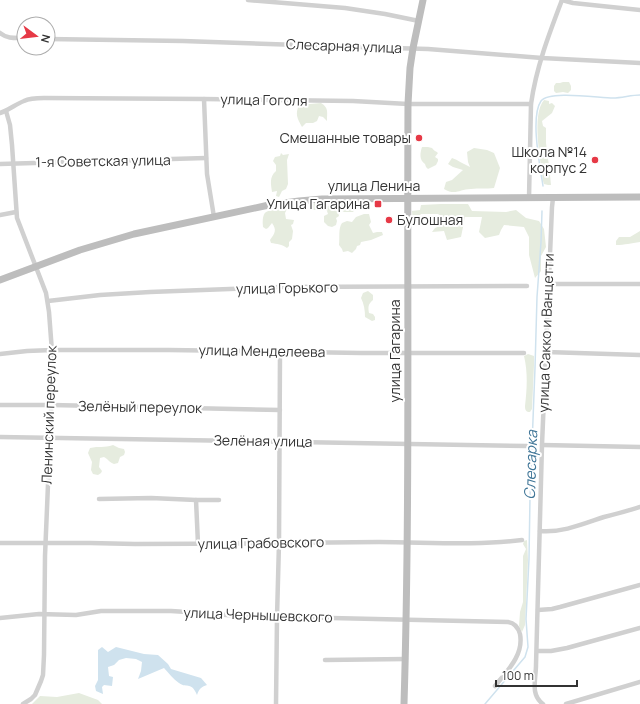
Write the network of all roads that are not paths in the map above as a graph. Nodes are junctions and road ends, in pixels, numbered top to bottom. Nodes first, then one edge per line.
1 (248, 0) edge
2 (423, 0) edge
3 (562, 0) edge
4 (640, 10) edge
5 (418, 21) junction
6 (0, 33) edge
7 (16, 38) edge
8 (56, 39) edge
9 (413, 48) junction
10 (542, 58) junction
11 (640, 63) edge
12 (204, 99) junction
13 (408, 104) junction
14 (531, 104) junction
15 (6, 111) junction
16 (0, 113) edge
17 (206, 158) junction
18 (14, 163) junction
19 (0, 164) edge
20 (640, 197) edge
21 (529, 198) junction
22 (554, 198) junction
23 (407, 199) junction
24 (16, 212) junction
25 (0, 215) edge
26 (214, 217) junction
27 (36, 267) junction
28 (0, 280) edge
29 (548, 284) junction
30 (640, 284) edge
31 (408, 286) junction
32 (527, 286) dead end
33 (48, 301) junction
34 (52, 350) junction
35 (280, 352) junction
36 (546, 352) junction
37 (409, 353) junction
38 (524, 353) dead end
39 (0, 354) edge
40 (640, 355) edge
41 (0, 405) edge
42 (52, 405) junction
43 (280, 410) junction
44 (0, 437) edge
45 (50, 439) junction
46 (280, 442) junction
47 (409, 443) junction
48 (542, 445) junction
49 (527, 446) dead end
50 (640, 447) edge
51 (99, 499) dead end
52 (196, 500) junction
53 (219, 500) dead end
54 (640, 507) edge
55 (540, 531) junction
56 (522, 540) dead end
57 (45, 542) junction
58 (408, 542) junction
59 (0, 543) edge
60 (279, 543) junction
61 (198, 544) junction
62 (640, 585) edge
63 (538, 610) junction
64 (44, 614) junction
65 (277, 617) junction
66 (0, 618) edge
67 (406, 620) junction
68 (640, 628) edge
69 (537, 651) junction
70 (406, 659) junction
71 (325, 660) dead end
72 (640, 682) edge
73 (495, 686) dead end
74 (23, 704) edge
75 (276, 704) edge
76 (404, 704) edge
77 (543, 704) edge
78 (566, 704) edge

1 - 5 street
2 - 5 main road, улица Гагарина
3 - 4 street
3 - 10 street
5 - 9 main road, улица Гагарина
6 - 7 street
8 - 9 street, Слесарная улица
9 - 10 street, Слесарная улица
9 - 13 main road, улица Гагарина
10 - 11 street, Слесарная улица
10 - 14 street
12 - 13 street, улица Гоголя
12 - 15 street, улица Гоголя
12 - 17 street
13 - 14 street, улица Гоголя
13 - 23 main road, улица Гагарина
14 - 21 street
15 - 16 street, улица Гоголя
15 - 18 street, Ленинский переулок
17 - 18 street, 1-я Советская улица
17 - 26 street
18 - 19 street, 1-я Советская улица
18 - 24 street, Ленинский переулок
20 - 22 main road, улица Ленина
21 - 22 main road, улица Ленина
21 - 23 main road, улица Ленина
22 - 29 street, улица Сакко и Ванцетти
23 - 26 main road, улица Ленина
23 - 31 main road, улица Гагарина
24 - 25 street
24 - 27 street, Ленинский переулок
26 - 27 main road, улица Ленина
27 - 28 main road, улица Ленина
27 - 33 street, Ленинский переулок
29 - 30 street
29 - 36 street, улица Сакко и Ванцетти
31 - 32 street, улица Горького
31 - 33 street, улица Горького
31 - 37 main road, улица Гагарина
33 - 34 street, Ленинский переулок
34 - 35 street, улица Менделеева
34 - 39 street, улица Менделеева
34 - 42 street, Ленинский переулок
35 - 37 street, улица Менделеева
35 - 43 street
36 - 40 street
36 - 48 street, улица Сакко и Ванцетти
37 - 38 street, улица Менделеева
37 - 47 main road, улица Гагарина
41 - 42 street, Зелёный переулок
42 - 43 street, Зелёный переулок
42 - 45 street, Ленинский переулок
43 - 46 street
44 - 45 street, Зелёная улица
45 - 46 street, Зелёная улица
45 - 57 street, Ленинский переулок
46 - 47 street, Зелёная улица
46 - 60 street
47 - 49 street, Зелёная улица
47 - 58 main road, улица Гагарина
48 - 50 street
48 - 55 street, улица Сакко и Ванцетти
51 - 52 street
52 - 53 street
52 - 61 street
54 - 55 street
55 - 63 street, улица Сакко и Ванцетти
56 - 58 street, улица Грабовского
57 - 59 street, улица Грабовского
57 - 61 street, улица Грабовского
57 - 64 street, Ленинский переулок
58 - 60 street, улица Грабовского
58 - 67 main road, улица Гагарина
60 - 61 street, улица Грабовского
60 - 65 street
62 - 63 street
63 - 69 street, улица Сакко и Ванцетти
64 - 65 street, улица Чернышевского
64 - 66 street, улица Чернышевского
64 - 74 street, Ленинский переулок
65 - 67 street, улица Чернышевского
65 - 75 street
67 - 70 main road, улица Гагарина
67 - 73 street, улица Чернышевского
68 - 69 street
69 - 77 street, улица Сакко и Ванцетти
70 - 71 street
70 - 76 main road, улица Гагарина
72 - 78 street

